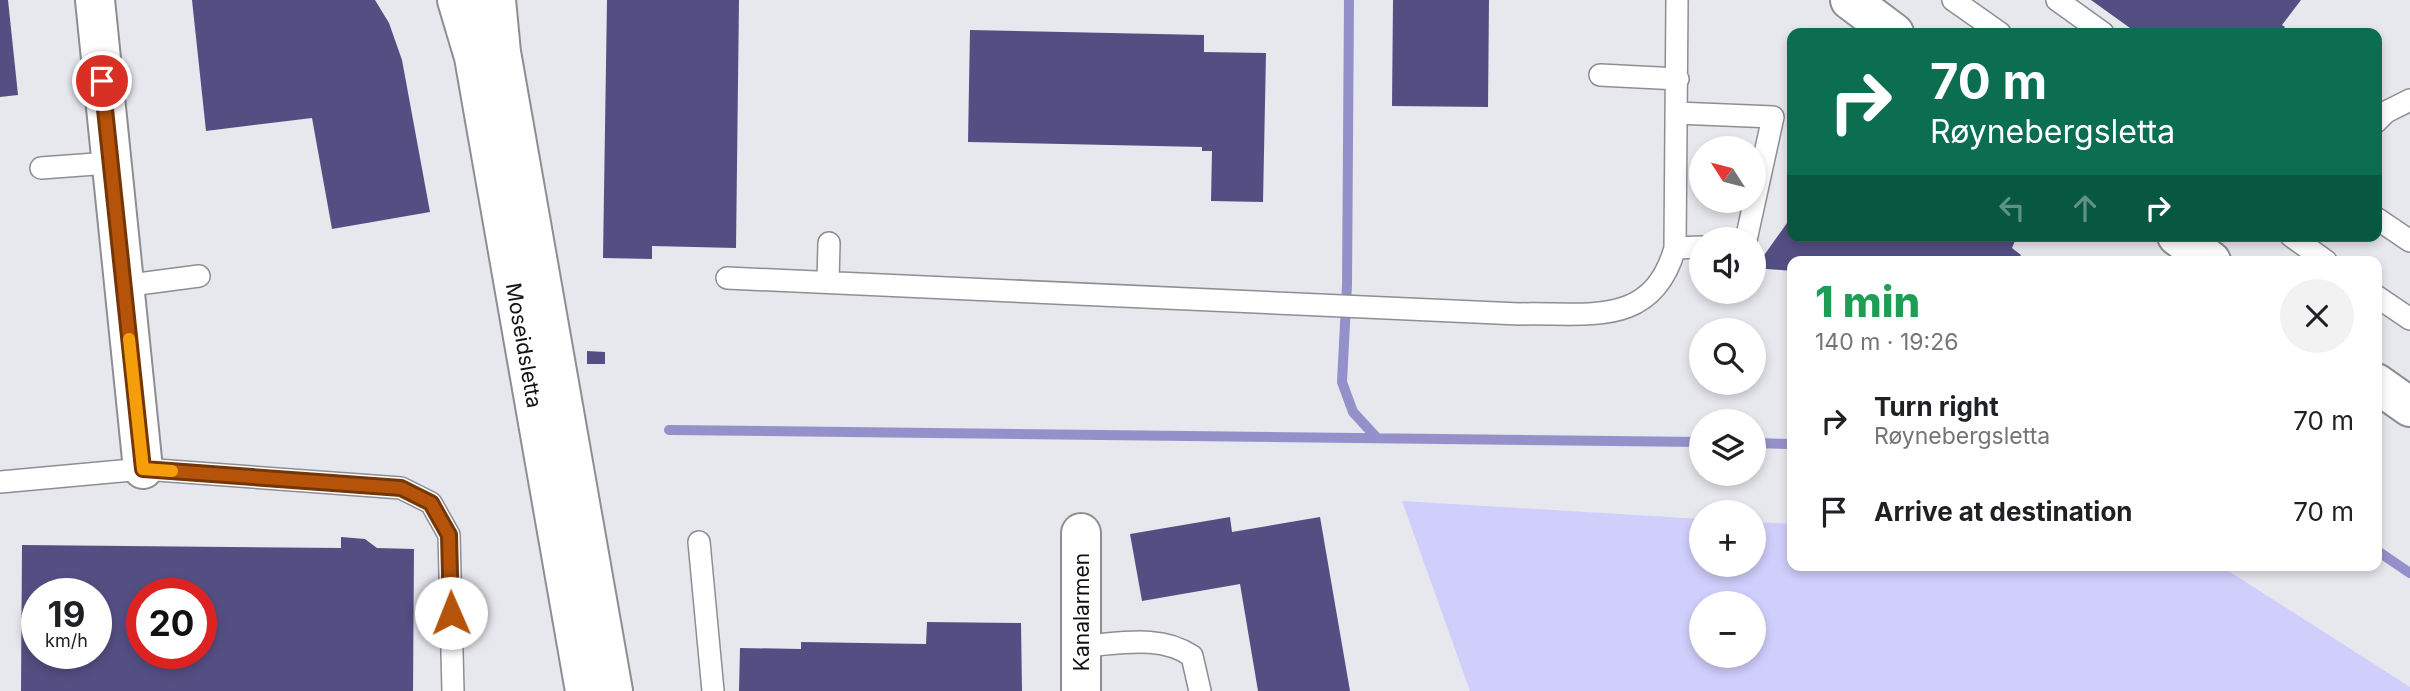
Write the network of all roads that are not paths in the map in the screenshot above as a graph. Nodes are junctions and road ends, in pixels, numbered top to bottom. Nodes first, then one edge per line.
1 (95, 0) edge
2 (457, 0) edge
3 (496, 0) edge
4 (1677, 0) edge
5 (1850, 0) edge
6 (1953, 0) edge
7 (2057, 0) edge
8 (1887, 28) edge
9 (1993, 28) edge
10 (2096, 28) edge
11 (1600, 75) dead end
12 (1678, 79) junction
13 (2410, 100) edge
14 (1677, 113) junction
15 (2382, 116) edge
16 (109, 163) junction
17 (41, 169) dead end
18 (2382, 222) edge
19 (1749, 227) edge
20 (2410, 241) edge
21 (2185, 242) edge
22 (2299, 242) edge
23 (829, 243) dead end
24 (1689, 247) edge
25 (1675, 248) junction
26 (2204, 256) edge
27 (2319, 256) edge
28 (199, 275) dead end
29 (727, 278) dead end
30 (828, 281) junction
31 (123, 286) junction
32 (2382, 300) edge
33 (2410, 319) edge
34 (2382, 387) edge
35 (2410, 407) edge
36 (143, 469) junction
37 (0, 482) edge
38 (1081, 533) dead end
39 (699, 542) dead end
40 (1081, 646) junction
41 (453, 691) edge
42 (585, 691) edge
43 (613, 691) edge
44 (713, 691) edge
45 (1081, 691) edge
46 (1200, 691) edge

1 - 16 street
2 - 42 street, Moseidsletta
3 - 43 street, Moseidsletta
4 - 12 lane
5 - 8 street
6 - 9 lane
7 - 10 lane
11 - 12 lane
12 - 14 lane
13 - 15 lane
14 - 19 lane
14 - 25 lane
16 - 17 lane
16 - 31 street
18 - 20 lane
21 - 26 street
22 - 27 lane
23 - 30 lane
24 - 25 lane
25 - 30 lane
28 - 31 lane
29 - 30 lane
31 - 36 street
32 - 33 lane
34 - 35 street
36 - 37 lane
36 - 41 lane
38 - 40 street, Kanalarmen
39 - 44 lane
40 - 45 street, Kanalarmen
40 - 46 lane

